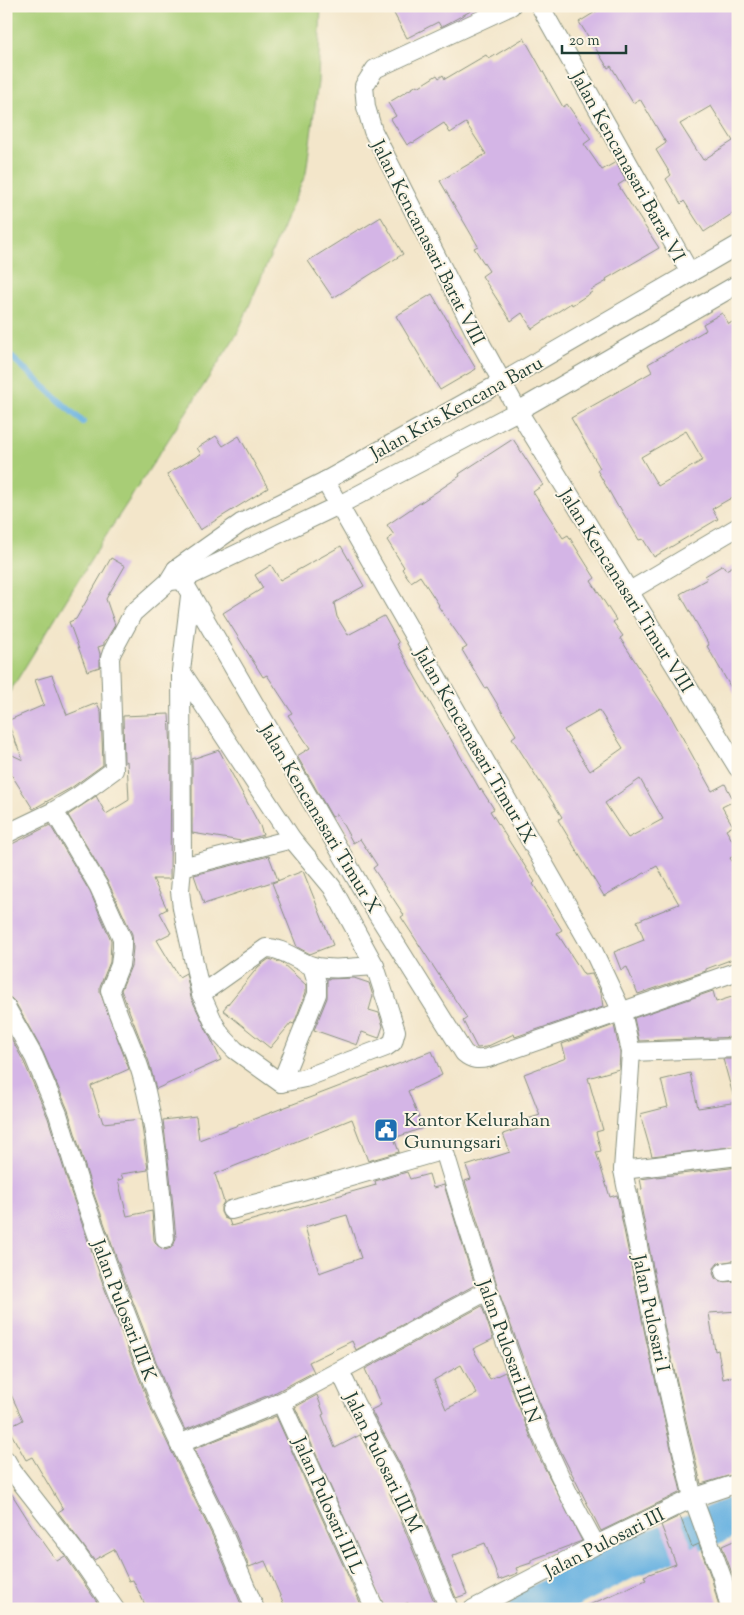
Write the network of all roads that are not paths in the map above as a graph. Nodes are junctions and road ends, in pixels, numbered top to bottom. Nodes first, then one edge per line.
1 (511, 6) edge
2 (540, 6) edge
3 (738, 245) edge
4 (690, 273) junction
5 (738, 284) edge
6 (502, 382) junction
7 (518, 411) junction
8 (325, 481) junction
9 (339, 506) junction
10 (738, 527) edge
11 (175, 577) junction
12 (628, 592) junction
13 (190, 596) junction
14 (181, 670) junction
15 (738, 768) edge
16 (54, 811) junction
17 (6, 834) edge
18 (292, 840) junction
19 (182, 867) junction
20 (312, 966) junction
21 (375, 966) junction
22 (738, 971) edge
23 (201, 994) junction
24 (6, 1007) edge
25 (622, 1012) junction
26 (738, 1048) edge
27 (632, 1052) junction
28 (281, 1083) junction
29 (738, 1156) edge
30 (623, 1170) junction
31 (231, 1210) dead end
32 (165, 1238) dead end
33 (487, 1291) junction
34 (340, 1371) junction
35 (281, 1402) junction
36 (179, 1444) junction
37 (6, 1460) edge
38 (738, 1483) edge
39 (693, 1498) junction
40 (596, 1544) junction
41 (115, 1609) edge
42 (255, 1609) edge
43 (375, 1609) edge
44 (450, 1609) edge
45 (473, 1609) edge
46 (730, 1609) edge

1 - 6 street, Jalan Kencanasari Barat VIII
2 - 4 street, Jalan Kencanasari Barat VI
3 - 4 street, Jalan Kris Kencana Baru
4 - 6 street, Jalan Kris Kencana Baru
5 - 7 street, Jalan Kris Kencana Baru
6 - 7 street, Jalan Kencanasari Barat VIII
6 - 8 street, Jalan Kris Kencana Baru
7 - 9 street, Jalan Kris Kencana Baru
7 - 12 street, Jalan Kencanasari Timur VIII
8 - 9 street, Jalan Kencanasari Timur IX
8 - 11 street, Jalan Kris Kencana Baru
9 - 11 street, Jalan Kris Kencana Baru
9 - 25 street, Jalan Kencanasari Timur IX
10 - 12 street
11 - 13 street, Jalan Kencanasari Timur X
11 - 16 street
12 - 15 street, Jalan Kencanasari Timur VIII
13 - 14 street
13 - 25 street, Jalan Kencanasari Timur X
14 - 18 street
14 - 19 street
16 - 17 street
16 - 32 street
18 - 19 street
18 - 21 street
19 - 23 street
20 - 21 street
20 - 23 street
20 - 28 street
21 - 28 street
22 - 25 street
23 - 28 street
24 - 36 street, Jalan Pulosari III K
25 - 27 street, Jalan Pulosari I
26 - 27 street
27 - 30 street, Jalan Pulosari I
29 - 30 street
30 - 39 street, Jalan Pulosari I
31 - 33 street, Jalan Pulosari III N
33 - 34 street
33 - 40 street, Jalan Pulosari III N
34 - 35 street
34 - 44 street, Jalan Pulosari III M
35 - 36 street
35 - 43 street, Jalan Pulosari III L
36 - 42 street, Jalan Pulosari III K
37 - 41 street
38 - 39 street, Jalan Pulosari III
39 - 40 street, Jalan Pulosari III
39 - 46 street, Jalan Pulosari I
40 - 45 street, Jalan Pulosari III

